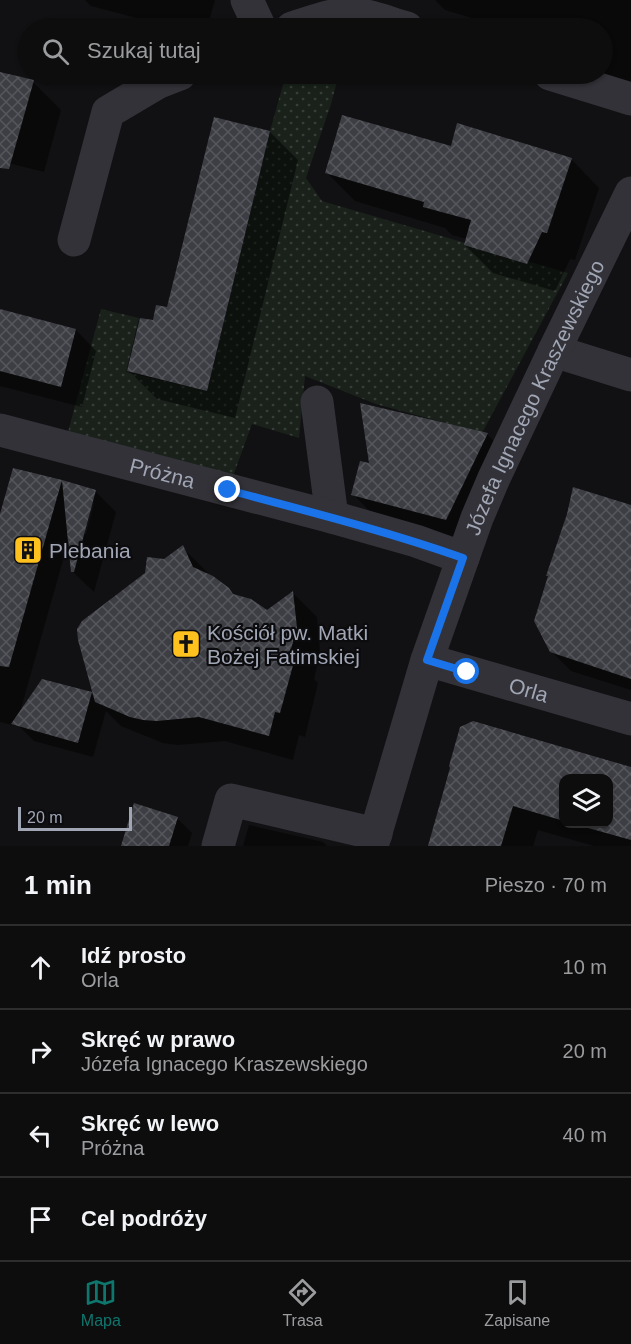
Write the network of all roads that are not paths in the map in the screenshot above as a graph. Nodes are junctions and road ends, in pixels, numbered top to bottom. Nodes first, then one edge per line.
1 (247, 0) edge
2 (255, 18) edge
3 (322, 18) edge
4 (373, 18) edge
5 (155, 84) edge
6 (582, 84) edge
7 (631, 99) edge
8 (630, 196) edge
9 (74, 240) dead end
10 (554, 351) junction
11 (631, 375) edge
12 (317, 402) dead end
13 (0, 430) edge
14 (332, 517) junction
15 (463, 558) junction
16 (427, 660) junction
17 (631, 719) edge
18 (374, 840) edge
19 (218, 846) edge

1 - 2 street
3 - 4 street
5 - 9 street
6 - 7 street
8 - 10 street, Józefa Ignacego Kraszewskiego
10 - 11 street
10 - 15 street, Józefa Ignacego Kraszewskiego
12 - 14 street
13 - 14 street, Próżna
14 - 15 street, Próżna
15 - 16 street, Józefa Ignacego Kraszewskiego
16 - 17 street, Orla
16 - 18 street, Józefa Ignacego Kraszewskiego
18 - 19 street

